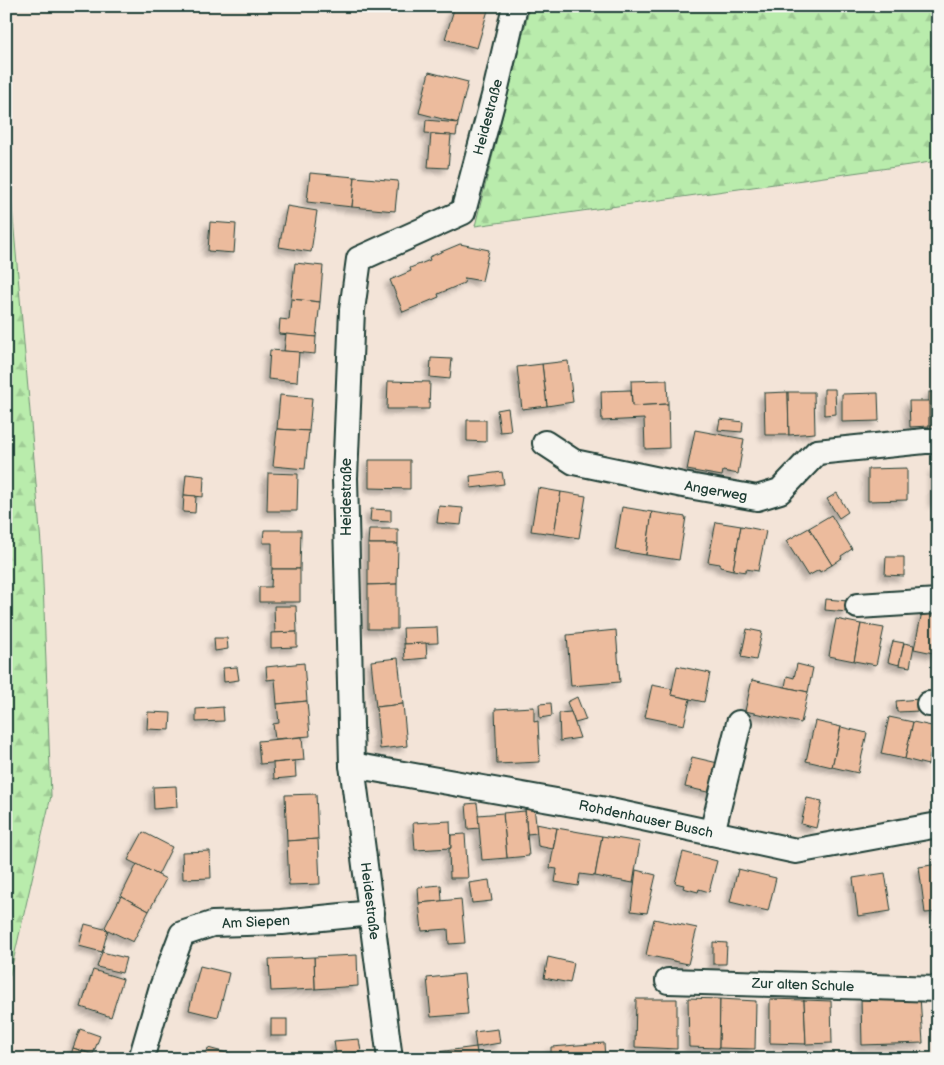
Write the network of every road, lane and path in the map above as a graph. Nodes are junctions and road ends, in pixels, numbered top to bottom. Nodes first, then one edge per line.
1 (515, 6) edge
2 (938, 441) edge
3 (545, 443) dead end
4 (938, 601) edge
5 (858, 606) dead end
6 (739, 723) dead end
7 (352, 765) junction
8 (938, 825) edge
9 (712, 833) junction
10 (372, 913) junction
11 (668, 981) dead end
12 (938, 989) edge
13 (141, 1059) edge
14 (390, 1059) edge

1 - 7 street, Heidestraße
2 - 3 street, Angerweg
4 - 5 street
6 - 9 street
7 - 9 street, Rohdenhauser Busch
7 - 10 street, Heidestraße
8 - 9 street, Rohdenhauser Busch
10 - 13 street, Am Siepen
10 - 14 street, Heidestraße
11 - 12 street, Zur alten Schule

